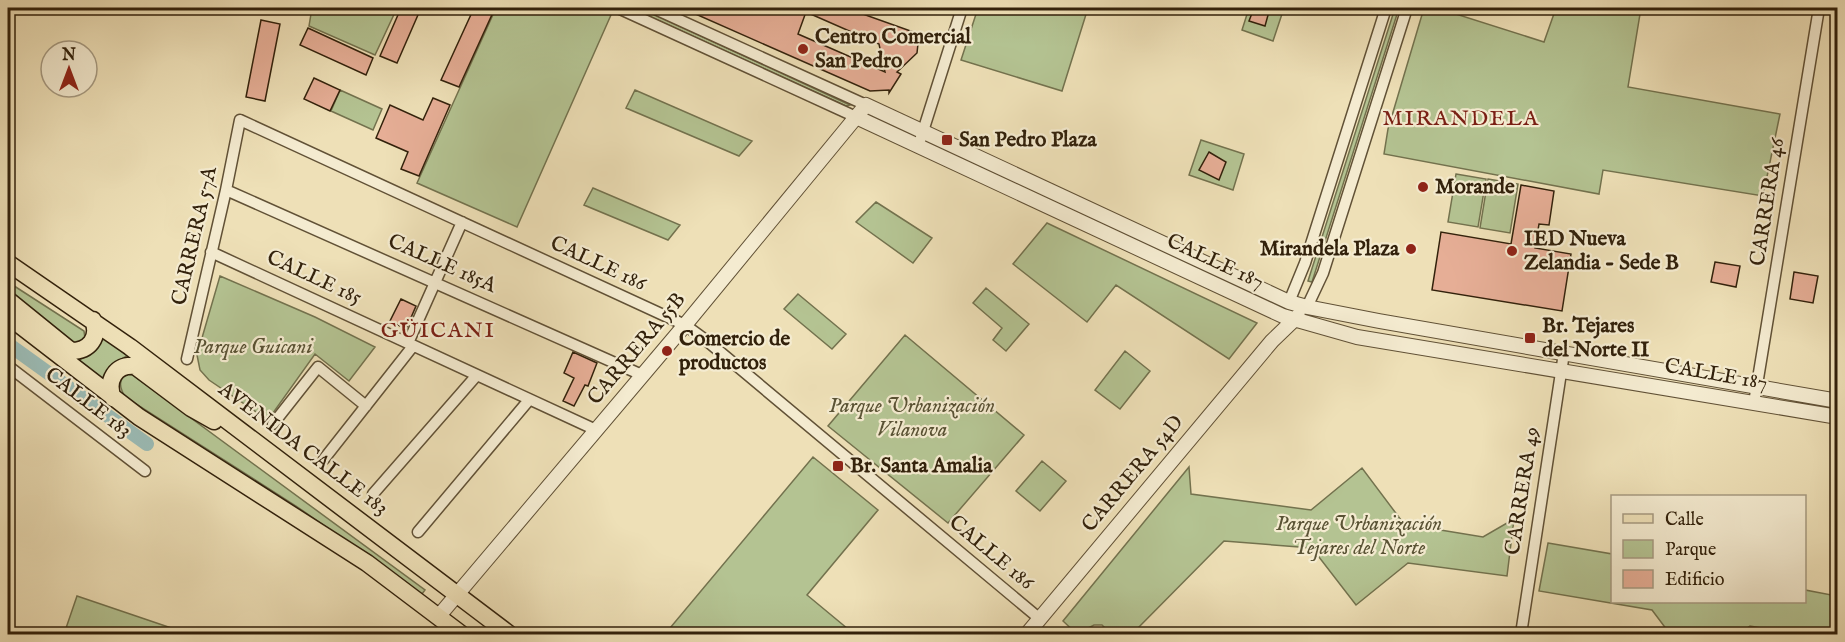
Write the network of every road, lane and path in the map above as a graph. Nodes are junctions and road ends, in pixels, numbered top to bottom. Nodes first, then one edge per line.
1 (618, 8) edge
2 (653, 8) edge
3 (962, 8) edge
4 (1386, 8) edge
5 (1407, 8) edge
6 (1819, 8) edge
7 (866, 105) junction
8 (856, 117) junction
9 (240, 120) joint
10 (923, 132) junction
11 (918, 147) junction
12 (226, 189) junction
13 (462, 222) junction
14 (211, 252) junction
15 (8, 263) edge
16 (435, 282) junction
17 (8, 300) edge
18 (1290, 302) junction
19 (1307, 307) junction
20 (8, 316) edge
21 (1288, 318) junction
22 (93, 320) junction
23 (685, 325) junction
24 (411, 344) junction
25 (1564, 353) junction
26 (187, 359) dead end
27 (8, 366) edge
28 (1562, 370) junction
29 (477, 375) junction
30 (642, 375) junction
31 (1757, 387) junction
32 (113, 398) junction
33 (530, 400) junction
34 (1838, 400) edge
35 (1754, 403) junction
36 (366, 406) junction
37 (1838, 417) edge
38 (273, 424) dead end
39 (596, 430) junction
40 (258, 443) junction
41 (324, 459) dead end
42 (146, 471) dead end
43 (373, 494) dead end
44 (418, 532) dead end
45 (457, 595) junction
46 (438, 617) junction
47 (1040, 619) junction
48 (461, 634) edge
49 (509, 634) edge
50 (1027, 634) edge
51 (1521, 634) edge

1 - 8 street, CALLE 187
2 - 7 street, CALLE 187
3 - 10 street
4 - 18 street, CARRERA 54D
5 - 19 street, CARRERA 54D
6 - 31 street, CARRERA 46
7 - 8 street, CARRERA 55B
7 - 10 street, CALLE 187
8 - 11 street, CALLE 187
8 - 23 street, CARRERA 55B
9 - 12 street, CARRERA 57A
9 - 13 street, CALLE 186
10 - 11 street
10 - 18 street, CALLE 187
11 - 21 street, CALLE 187
12 - 14 street, CARRERA 57A
12 - 16 street, CALLE 185A
13 - 16 street
13 - 23 street, CALLE 186
14 - 24 street, CALLE 185
14 - 26 street, CARRERA 57A
15 - 22 main road, AVENIDA CALLE 183
16 - 24 street
16 - 30 street, CALLE 185A
17 - 22 main road
18 - 19 street, CALLE 187
18 - 21 street, CARRERA 54D
19 - 21 street, CARRERA 54D
19 - 25 street, CALLE 187
20 - 32 main road
21 - 28 street, CALLE 187
21 - 47 street, CARRERA 54D
22 - 40 main road, AVENIDA CALLE 183
23 - 30 street, CARRERA 55B
23 - 47 street, CALLE 186
24 - 29 street, CALLE 185
24 - 36 street
25 - 28 street, CARRERA 49
25 - 31 street, CALLE 187
27 - 42 street, CALLE 183
28 - 35 street, CALLE 187
28 - 51 street, CARRERA 49
29 - 33 street, CALLE 185
29 - 43 street
30 - 39 street, CARRERA 55B
31 - 34 street, CALLE 187
31 - 35 street, CARRERA 46
32 - 40 main road
32 - 46 main road
33 - 39 street, CALLE 185
33 - 44 street
35 - 37 street, CALLE 187
36 - 38 street
36 - 41 street
39 - 45 street, CARRERA 55B
40 - 45 main road, AVENIDA CALLE 183
45 - 46 street, CARRERA 55B
45 - 49 main road, AVENIDA CALLE 183
46 - 48 main road
47 - 50 street, CARRERA 54D

